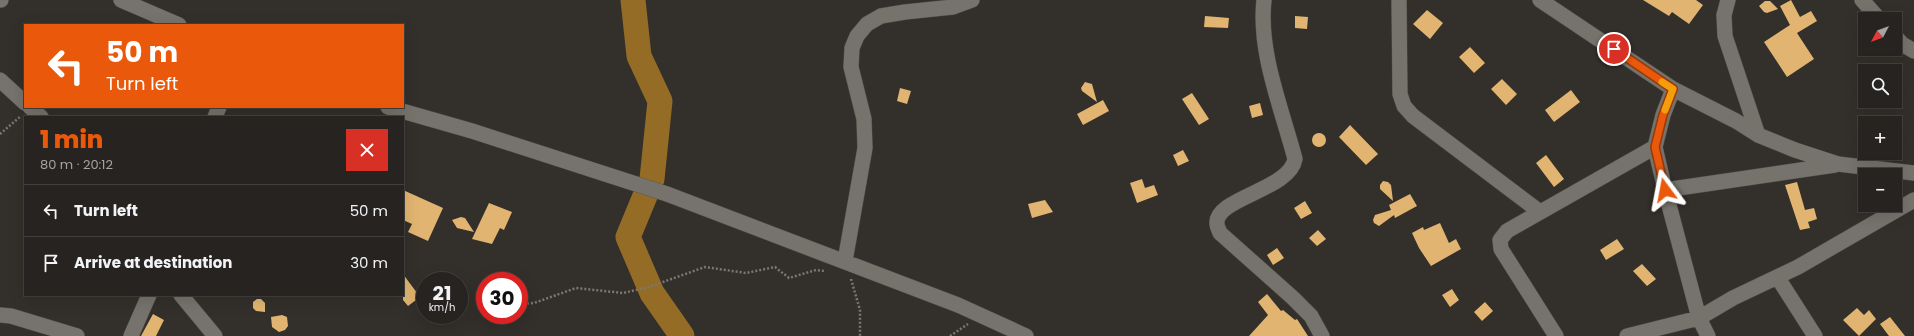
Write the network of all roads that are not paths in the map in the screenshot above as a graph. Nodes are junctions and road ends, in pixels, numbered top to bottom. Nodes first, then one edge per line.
1 (121, 0) edge
2 (972, 0) edge
3 (1264, 0) edge
4 (1399, 0) edge
5 (1540, 0) edge
6 (1728, 0) edge
7 (1862, 0) edge
8 (1873, 12) edge
9 (177, 24) edge
10 (1902, 44) edge
11 (1914, 51) edge
12 (0, 80) edge
13 (1673, 89) junction
14 (24, 102) edge
15 (392, 108) edge
16 (1758, 135) junction
17 (1655, 147) junction
18 (1838, 164) junction
19 (1914, 173) edge
20 (1665, 190) junction
21 (1914, 200) edge
22 (1540, 212) junction
23 (845, 262) junction
24 (1778, 278) junction
25 (149, 296) edge
26 (182, 296) edge
27 (0, 315) edge
28 (1699, 318) junction
29 (77, 336) edge
30 (131, 336) edge
31 (215, 336) edge
32 (1026, 336) edge
33 (1322, 336) edge
34 (1556, 336) edge
35 (1627, 336) edge
36 (1708, 336) edge
37 (1815, 336) edge

1 - 9 street
2 - 23 street
3 - 33 street
4 - 22 street
5 - 13 street
6 - 16 street
7 - 8 street
10 - 11 street
12 - 14 street
13 - 16 street
13 - 17 street
15 - 23 street
16 - 18 street
17 - 20 street
17 - 22 street
18 - 19 street
18 - 20 street
20 - 28 street
21 - 24 street
22 - 34 street
23 - 32 street
24 - 28 street
24 - 37 street
25 - 30 street
26 - 31 street
27 - 29 street
28 - 35 street
28 - 36 street

